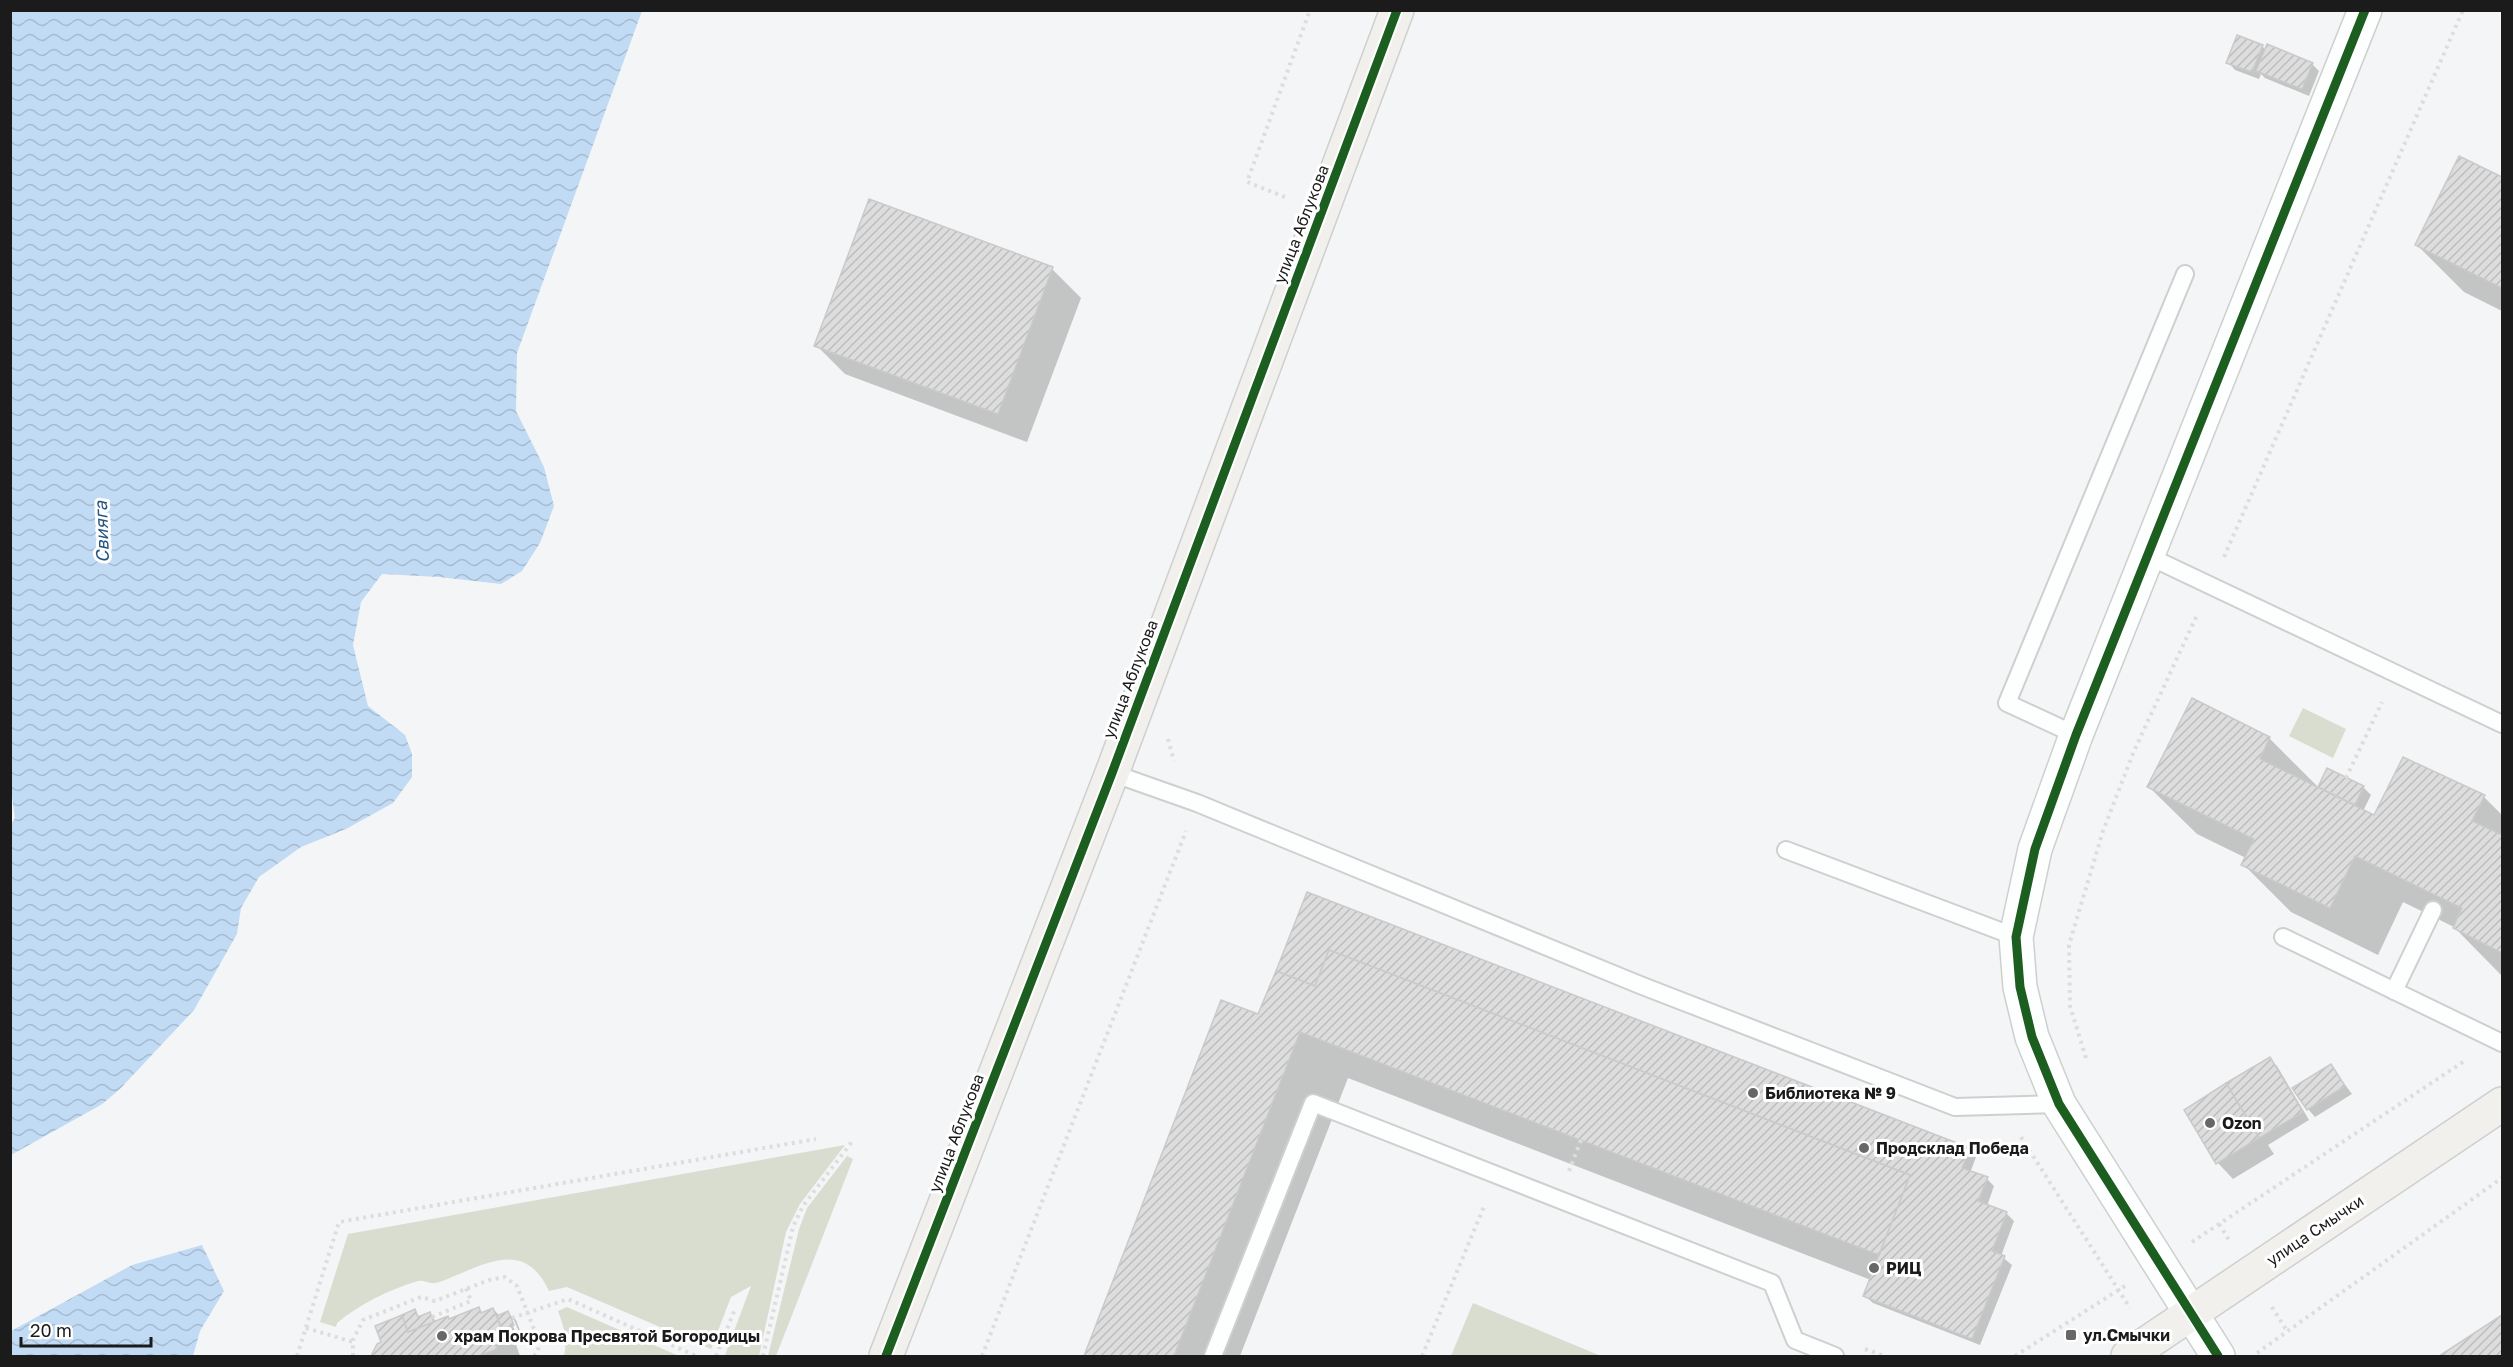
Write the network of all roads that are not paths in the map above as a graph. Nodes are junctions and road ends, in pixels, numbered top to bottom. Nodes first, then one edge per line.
1 (1397, 10) edge
2 (2365, 10) edge
3 (2185, 274) dead end
4 (2146, 555) junction
5 (2502, 724) edge
6 (2076, 735) junction
7 (1112, 773) junction
8 (1786, 850) dead end
9 (2433, 910) dead end
10 (2283, 937) dead end
11 (2016, 938) junction
12 (2394, 991) junction
13 (2499, 1042) edge
14 (2059, 1104) junction
15 (2502, 1104) edge
16 (2191, 1315) junction
17 (886, 1356) edge
18 (1213, 1356) edge
19 (1835, 1356) edge
20 (2128, 1356) edge
21 (2218, 1356) edge

1 - 7 street, улица Аблукова
2 - 4 street
3 - 6 lane
4 - 5 lane
4 - 6 street
6 - 11 street
7 - 14 lane
7 - 17 street, улица Аблукова
8 - 11 lane
9 - 12 lane
10 - 12 lane
11 - 14 street
12 - 13 lane
14 - 16 street
15 - 16 street, улица Смычки
16 - 20 street, улица Смычки
16 - 21 street
18 - 19 lane

